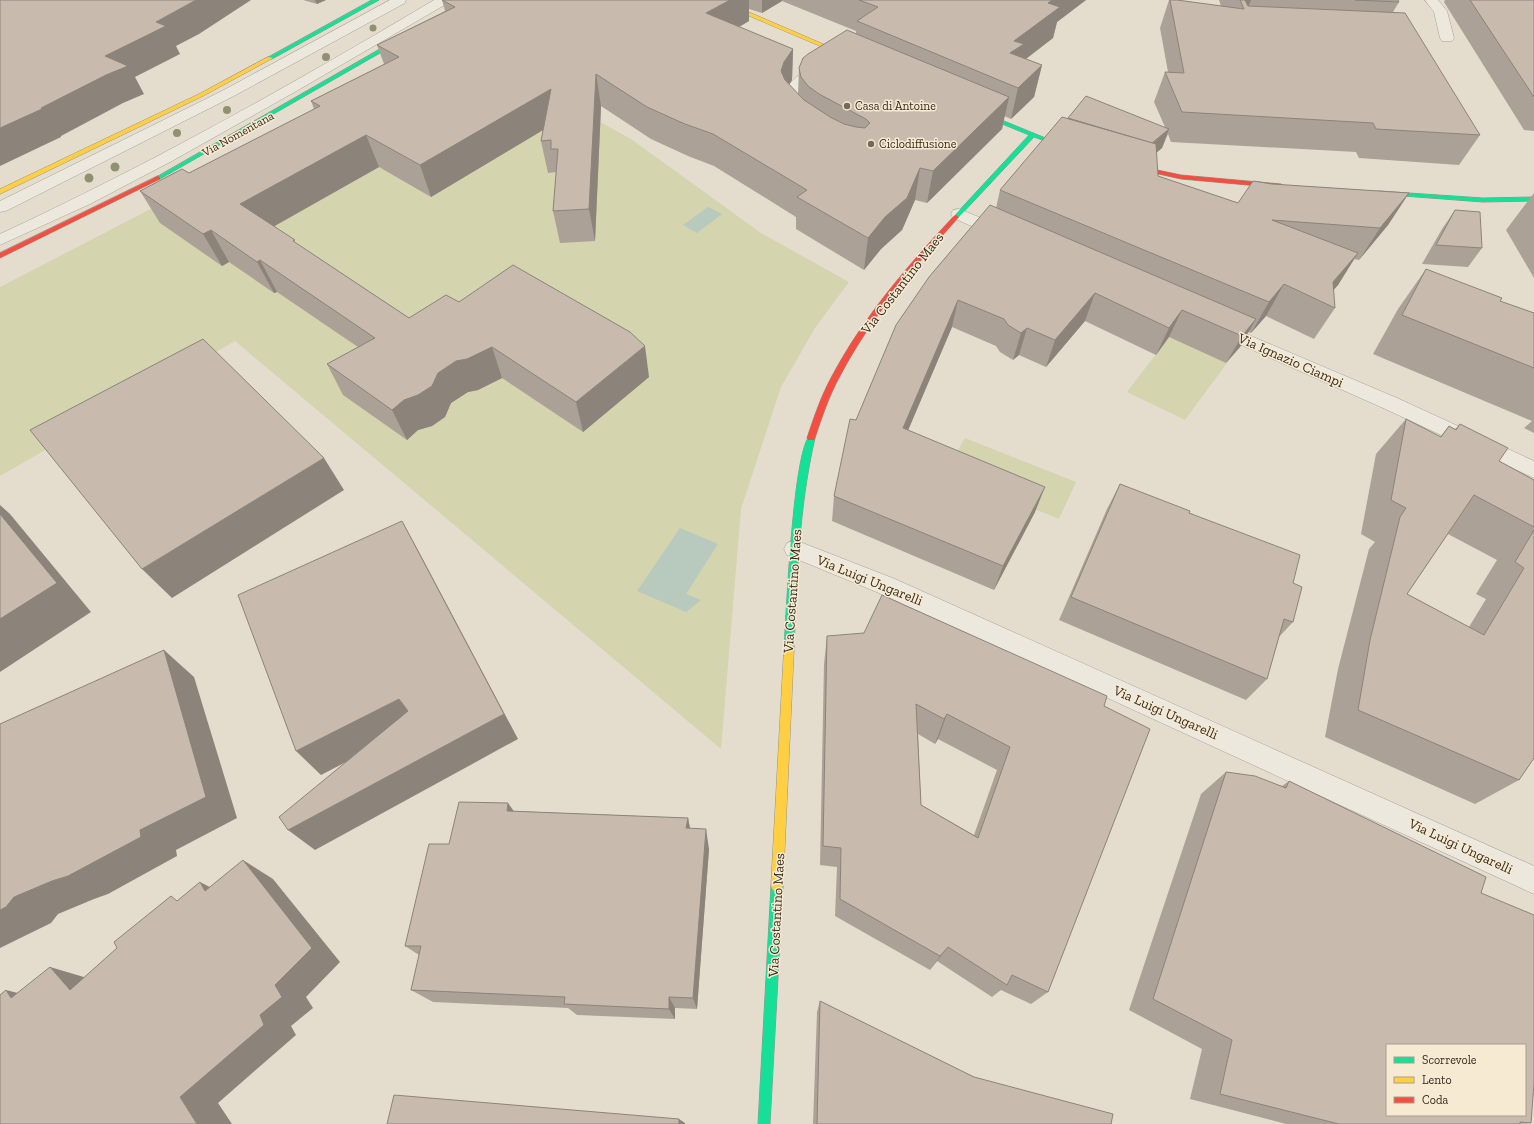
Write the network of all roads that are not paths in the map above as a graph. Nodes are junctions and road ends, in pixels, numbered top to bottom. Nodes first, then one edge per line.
1 (376, 0) edge
2 (400, 0) edge
3 (443, 0) edge
4 (696, 0) edge
5 (726, 0) edge
6 (1431, 0) edge
7 (749, 14) junction
8 (412, 33) edge
9 (1447, 38) dead end
10 (843, 55) junction
11 (858, 61) edge
12 (964, 106) edge
13 (807, 126) edge
14 (1032, 135) junction
15 (1051, 141) edge
16 (1117, 162) edge
17 (1292, 187) edge
18 (0, 192) edge
19 (1369, 192) edge
20 (1534, 199) edge
21 (1482, 200) junction
22 (0, 207) edge
23 (1534, 209) edge
24 (959, 214) junction
25 (1017, 239) edge
26 (0, 240) edge
27 (0, 256) edge
28 (1200, 320) edge
29 (1534, 470) edge
30 (795, 550) junction
31 (1534, 880) edge
32 (764, 1124) edge

1 - 18 street
2 - 22 street
3 - 26 street, Via Nomentana
4 - 7 street
5 - 7 street
6 - 9 street
7 - 10 street
8 - 27 street, Via Nomentana
10 - 11 street
10 - 13 street
12 - 14 street
14 - 15 street
14 - 24 street, Via Costantino Maes
16 - 17 street
19 - 21 street
20 - 21 street
21 - 23 street
24 - 25 street
24 - 30 street, Via Costantino Maes
28 - 29 street, Via Ignazio Ciampi
30 - 31 street, Via Luigi Ungarelli
30 - 32 street, Via Costantino Maes

